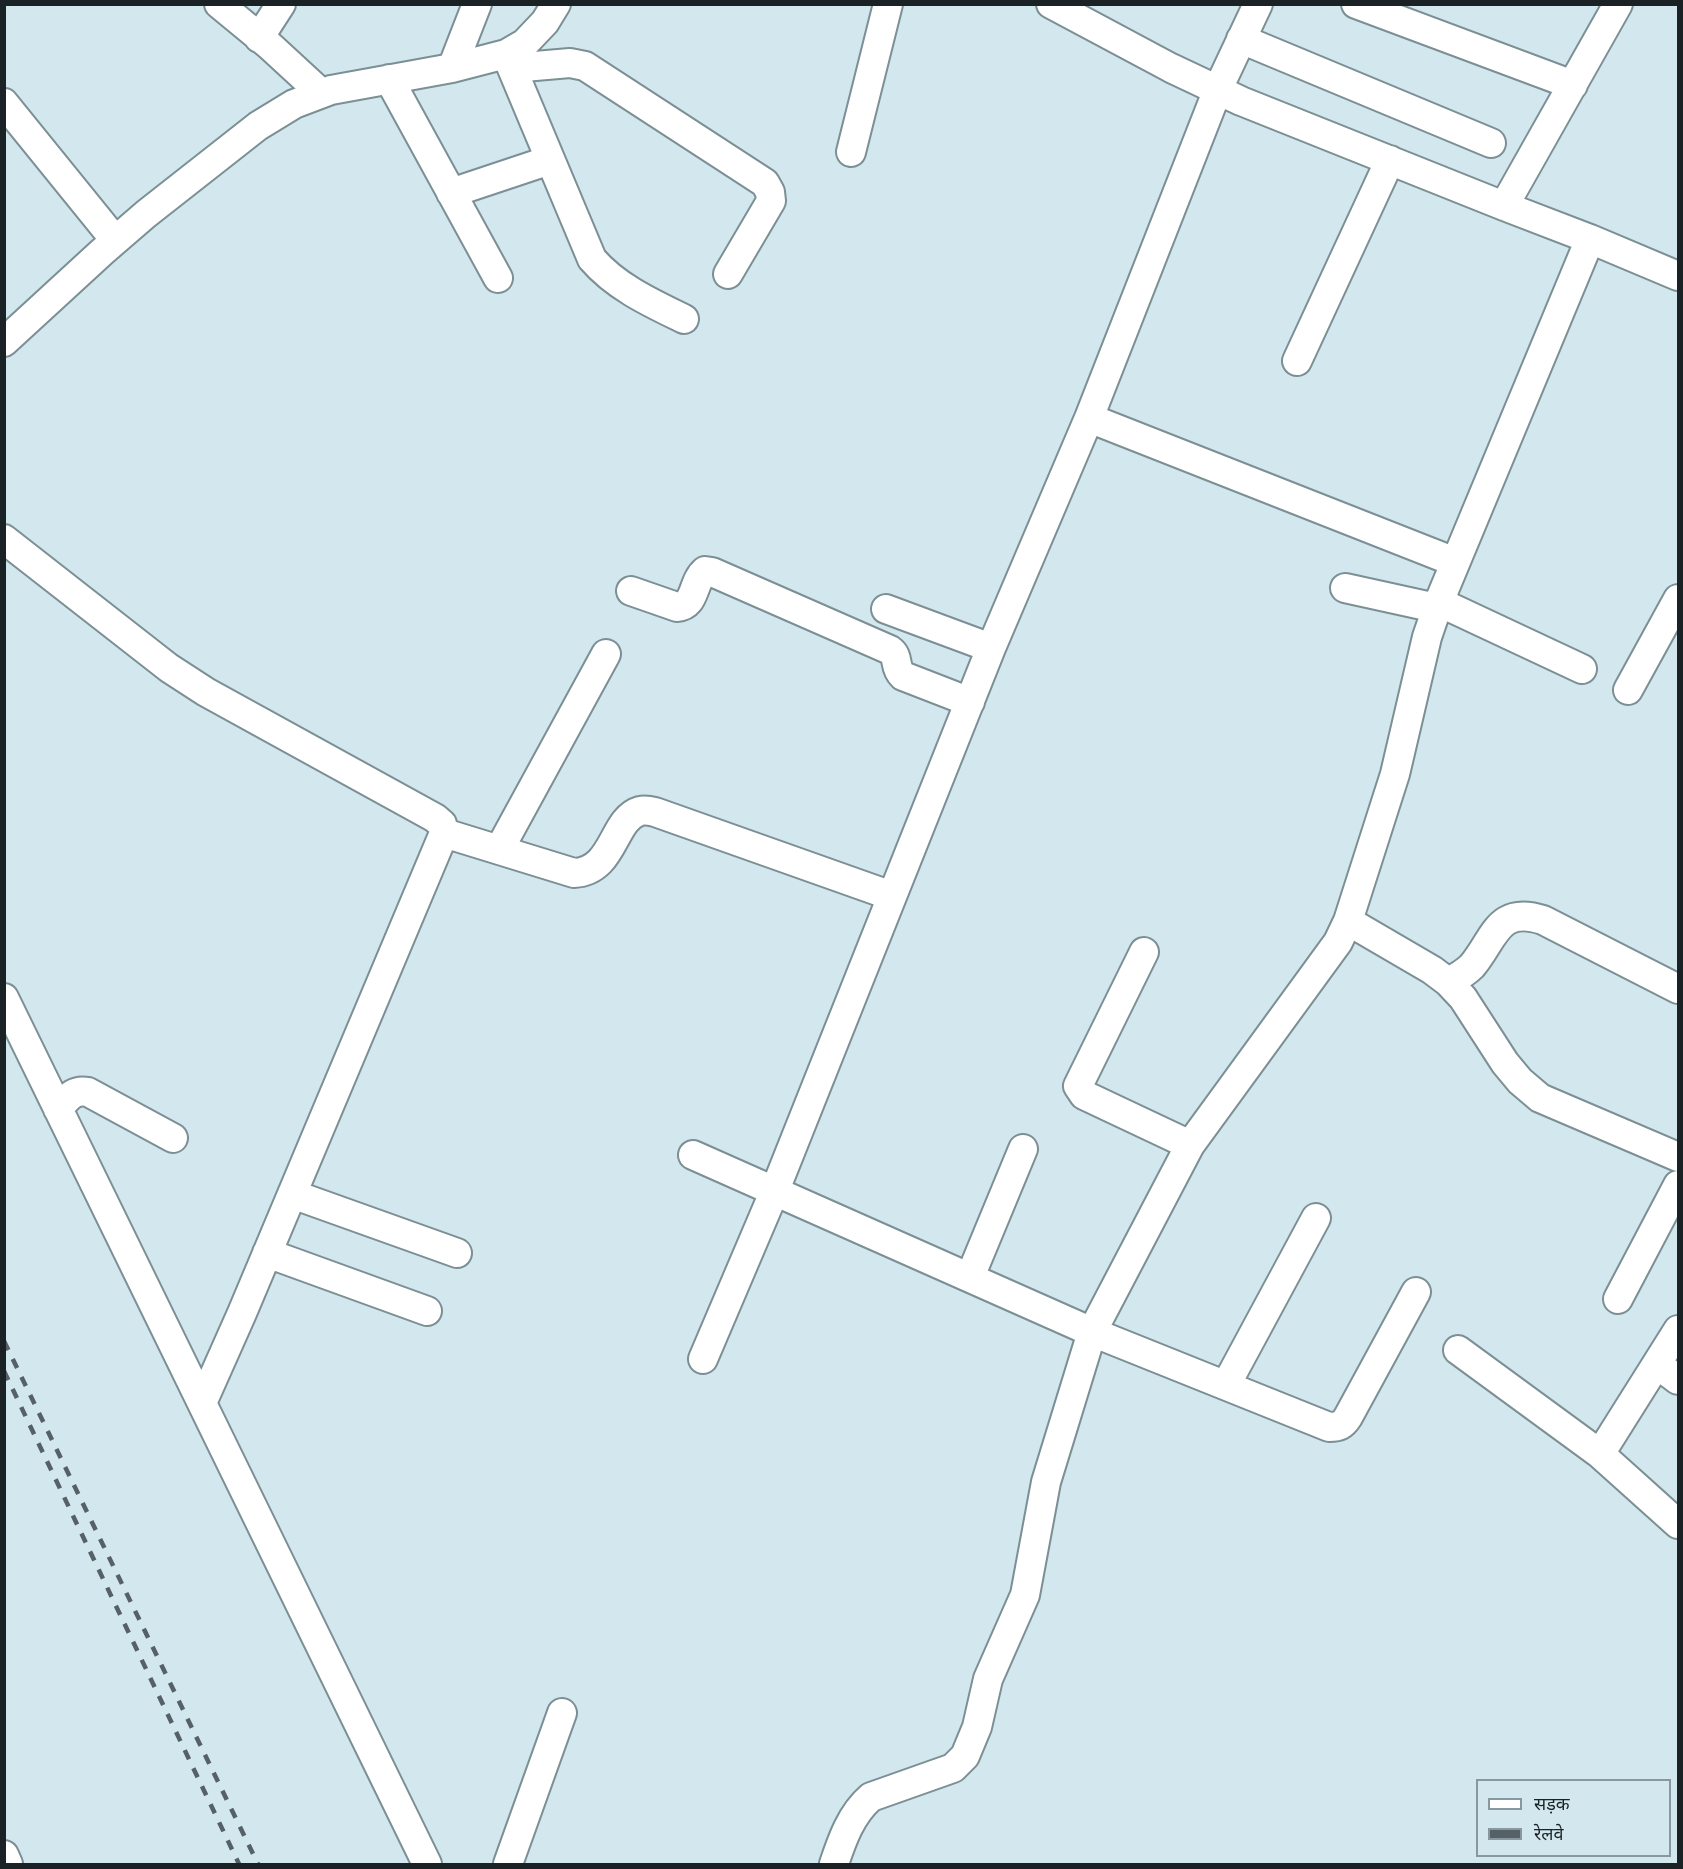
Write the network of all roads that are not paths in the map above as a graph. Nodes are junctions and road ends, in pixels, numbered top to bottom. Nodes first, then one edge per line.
1 (219, 4) edge
2 (281, 4) edge
3 (477, 4) edge
4 (556, 4) edge
5 (888, 4) edge
6 (1051, 4) edge
7 (1258, 4) edge
8 (1356, 4) edge
9 (1618, 4) edge
10 (259, 38) junction
11 (1241, 39) junction
12 (509, 61) junction
13 (452, 68) junction
14 (389, 79) junction
15 (1573, 86) junction
16 (1218, 89) junction
17 (321, 93) junction
18 (4, 103) edge
19 (1491, 143) dead end
20 (851, 152) dead end
21 (550, 160) junction
22 (1389, 160) junction
23 (451, 193) junction
24 (1504, 206) junction
25 (1590, 239) junction
26 (116, 240) junction
27 (728, 274) dead end
28 (1678, 276) edge
29 (498, 278) dead end
30 (684, 319) dead end
31 (4, 342) edge
32 (1297, 361) dead end
33 (1089, 418) junction
34 (4, 539) edge
35 (1455, 562) junction
36 (1345, 588) dead end
37 (630, 591) dead end
38 (1678, 599) edge
39 (1437, 605) junction
40 (886, 609) dead end
41 (991, 648) junction
42 (606, 654) dead end
43 (1582, 669) dead end
44 (1628, 690) dead end
45 (970, 702) junction
46 (444, 833) junction
47 (499, 850) junction
48 (892, 896) junction
49 (1348, 921) junction
50 (1144, 952) dead end
51 (1448, 982) junction
52 (1678, 989) edge
53 (4, 998) edge
54 (58, 1109) junction
55 (173, 1138) dead end
56 (1190, 1145) junction
57 (1023, 1149) dead end
58 (693, 1155) dead end
59 (1678, 1157) edge
60 (775, 1190) junction
61 (292, 1194) junction
62 (1675, 1201) edge
63 (1316, 1218) dead end
64 (267, 1253) junction
65 (457, 1253) dead end
66 (970, 1277) junction
67 (1416, 1292) dead end
68 (1618, 1299) dead end
69 (428, 1311) dead end
70 (1678, 1330) edge
71 (1092, 1332) junction
72 (1458, 1350) dead end
73 (703, 1359) dead end
74 (1668, 1372) edge
75 (1226, 1385) junction
76 (202, 1403) junction
77 (1599, 1454) junction
78 (1678, 1524) edge
79 (562, 1713) dead end
80 (4, 1855) edge
81 (8, 1864) edge
82 (427, 1864) edge
83 (508, 1864) edge
84 (834, 1864) edge

1 - 10 street
2 - 10 street
3 - 13 street
4 - 12 street
5 - 20 street
6 - 16 street
7 - 11 street
8 - 15 street
9 - 15 street
10 - 17 street
11 - 16 street
11 - 19 street
12 - 13 street
12 - 21 street
12 - 27 street
13 - 14 street
14 - 17 street
14 - 23 street
15 - 24 street
16 - 22 street
16 - 33 street
17 - 26 street
18 - 26 street
21 - 23 street
21 - 30 street
22 - 24 street
22 - 32 street
23 - 29 street
24 - 25 street
25 - 28 street
25 - 35 street
26 - 31 street
33 - 35 street
33 - 41 street
34 - 46 street
35 - 39 street
36 - 39 street
37 - 45 street
38 - 44 street
39 - 43 street
39 - 49 street
40 - 41 street
41 - 45 street
42 - 47 street
45 - 48 street
46 - 47 street
46 - 61 street
47 - 48 street
48 - 60 street
49 - 51 street
49 - 56 street
50 - 56 street
51 - 52 street
51 - 59 street
53 - 54 street
54 - 55 street
54 - 76 street
56 - 71 street
57 - 66 street
58 - 60 street
60 - 66 street
60 - 73 street
61 - 64 street
61 - 65 street
62 - 68 street
63 - 75 street
64 - 69 street
64 - 76 street
66 - 71 street
67 - 75 street
70 - 74 street
71 - 75 street
71 - 84 street
72 - 77 street
74 - 77 street
76 - 82 street
77 - 78 street
79 - 83 street
80 - 81 street

